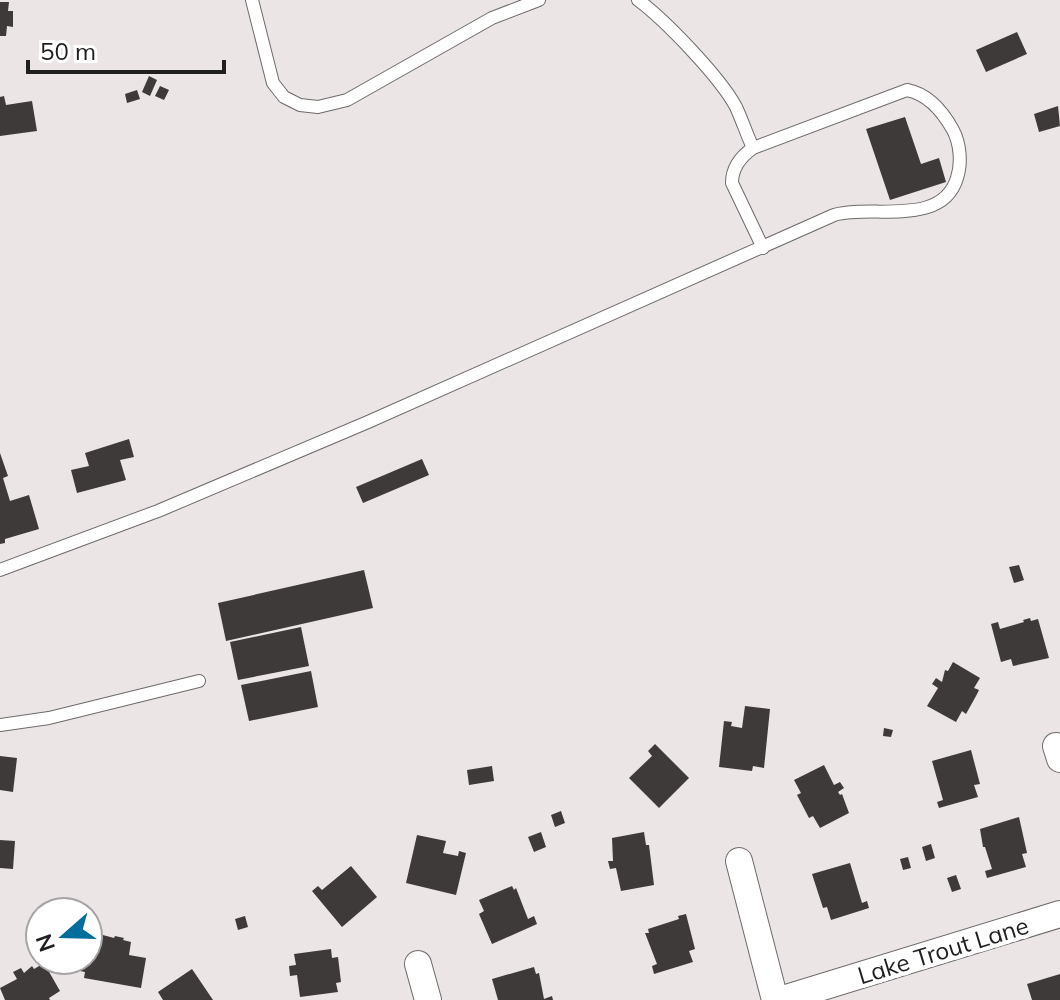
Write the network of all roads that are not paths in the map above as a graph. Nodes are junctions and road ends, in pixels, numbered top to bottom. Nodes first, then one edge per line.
1 (252, 0) edge
2 (539, 0) edge
3 (638, 0) edge
4 (753, 148) junction
5 (763, 248) junction
6 (0, 570) edge
7 (199, 681) dead end
8 (0, 725) edge
9 (739, 861) dead end
10 (1060, 914) edge
11 (418, 964) dead end
12 (428, 1000) edge
13 (778, 1000) edge

1 - 2 lane
3 - 4 lane
4 - 5 lane
4 - 5 lane
5 - 6 lane
7 - 8 lane
9 - 13 street
10 - 13 street, Lake Trout Lane
11 - 12 street

